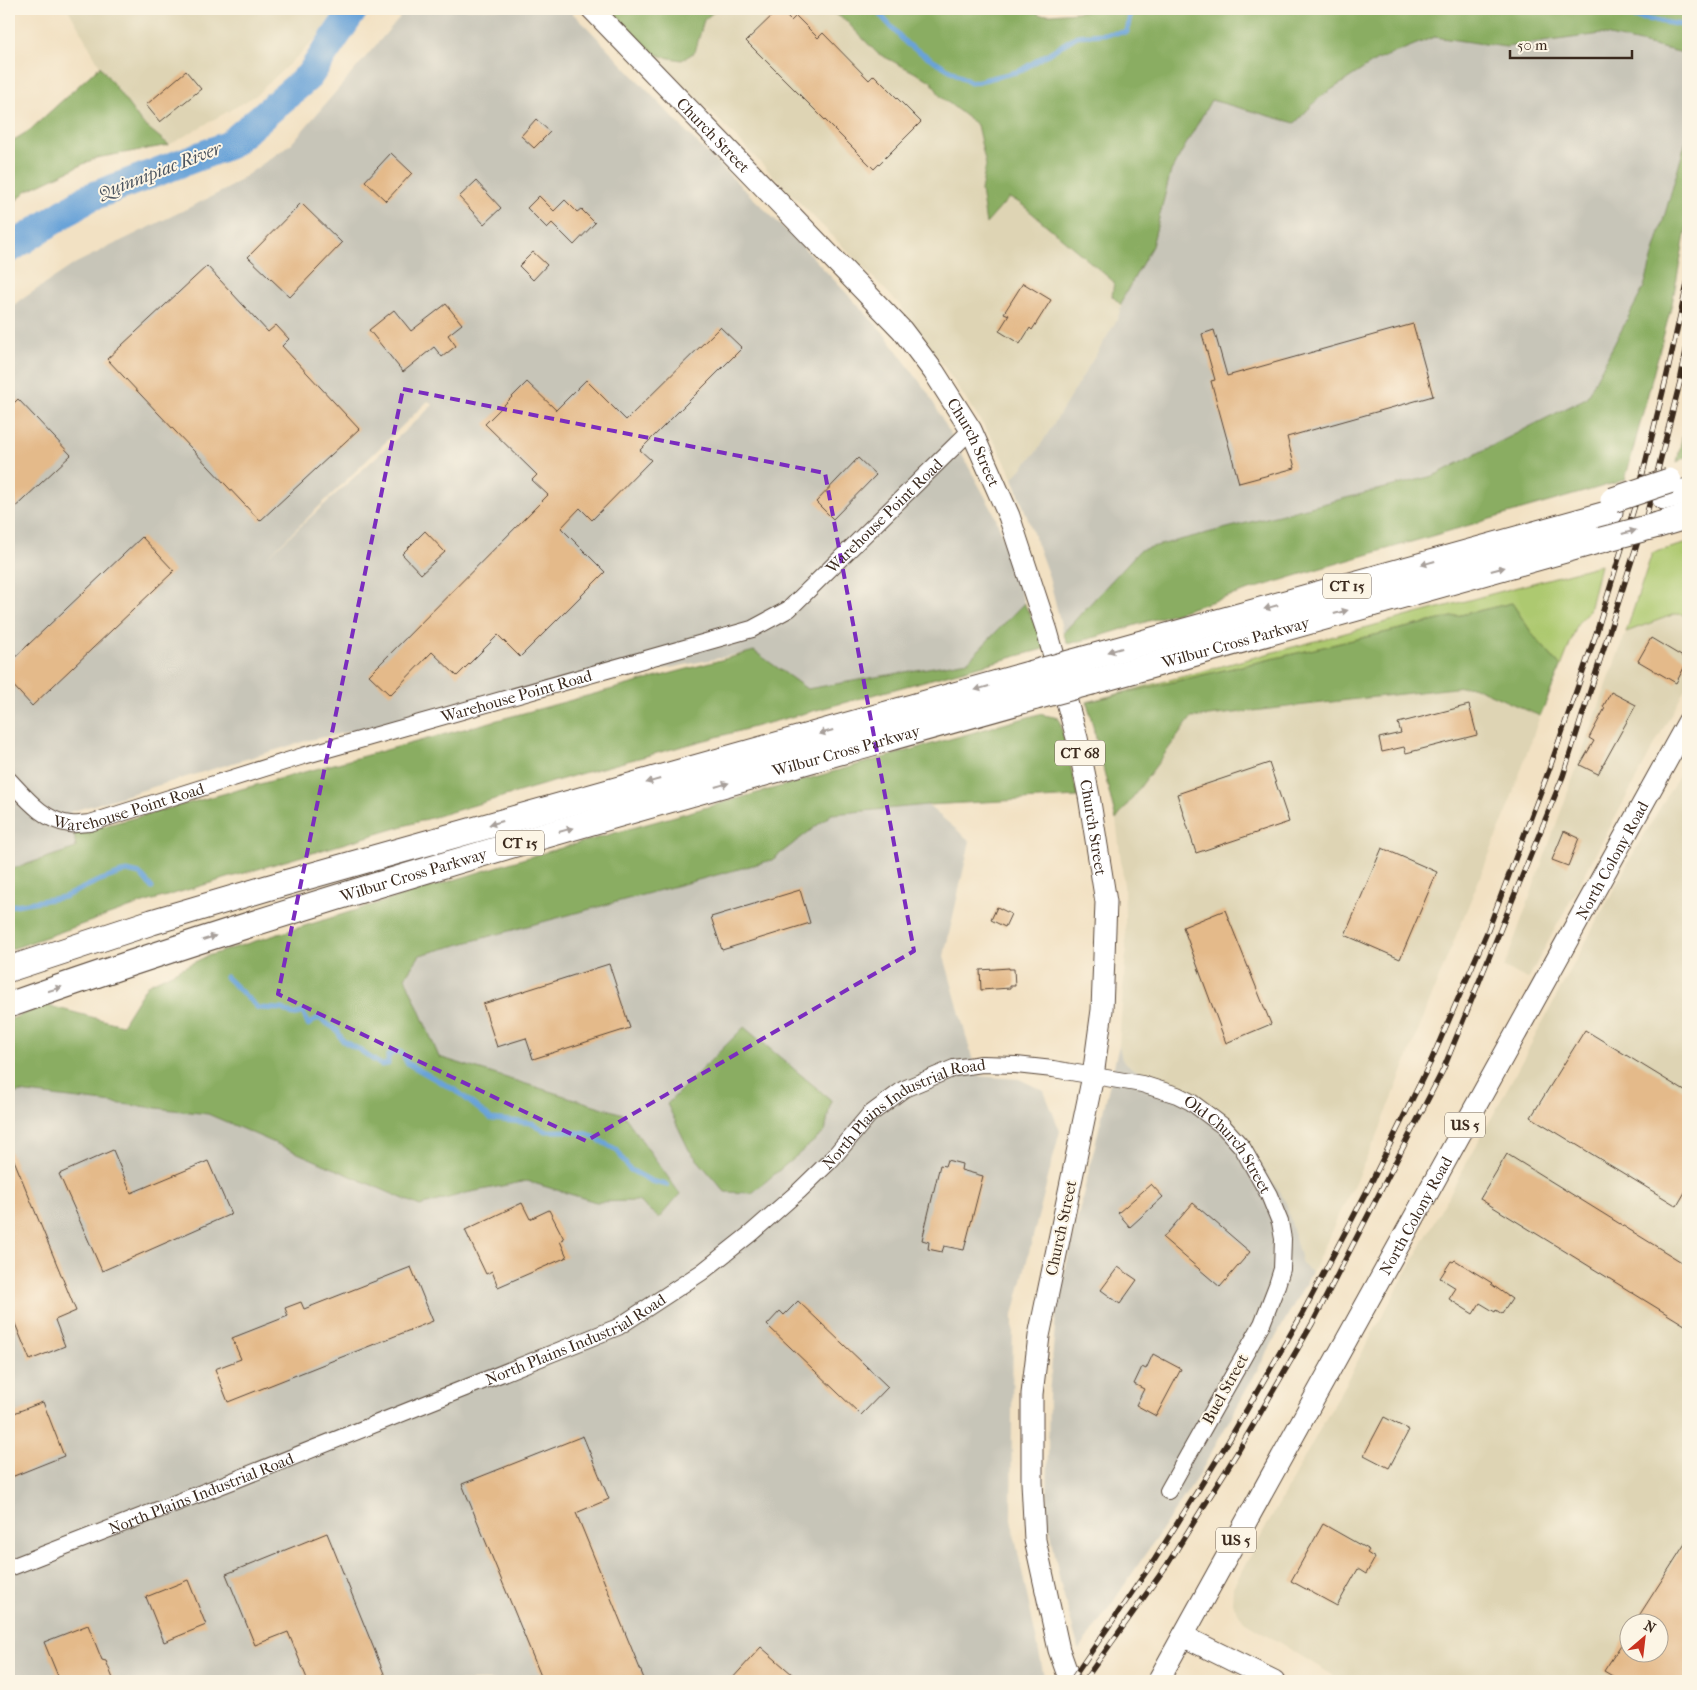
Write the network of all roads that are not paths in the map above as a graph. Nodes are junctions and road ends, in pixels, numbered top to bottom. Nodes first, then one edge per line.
1 (592, 9) edge
2 (971, 430) junction
3 (1677, 486) edge
4 (1688, 516) edge
5 (1088, 670) junction
6 (1032, 686) junction
7 (1688, 722) edge
8 (9, 780) edge
9 (9, 970) edge
10 (9, 1005) edge
11 (1093, 1076) junction
12 (1277, 1285) joint
13 (1168, 1491) dead end
14 (9, 1568) edge
15 (1183, 1636) junction
16 (1070, 1681) edge
17 (1158, 1681) edge
18 (1274, 1681) edge

1 - 2 main road, Church Street / CT 68
2 - 8 street, Warehouse Point Road
2 - 11 main road, Church Street / CT 68
3 -> 5 highway, Wilbur Cross Parkway / CT 15, bridge
5 -> 4 highway, Wilbur Cross Parkway / CT 15, bridge
5 - 6 highway, Wilbur Cross Parkway / CT 15, bridge
6 -> 9 highway, Wilbur Cross Parkway / CT 15
10 -> 6 highway, Wilbur Cross Parkway / CT 15
7 - 15 main road, North Colony Road / US 5
11 - 12 street, Old Church Street
11 - 14 street, North Plains Industrial Road
11 - 16 main road, Church Street / CT 68
12 - 13 street, Buel Street
15 - 17 main road, North Colony Road / US 5
15 - 18 main road

